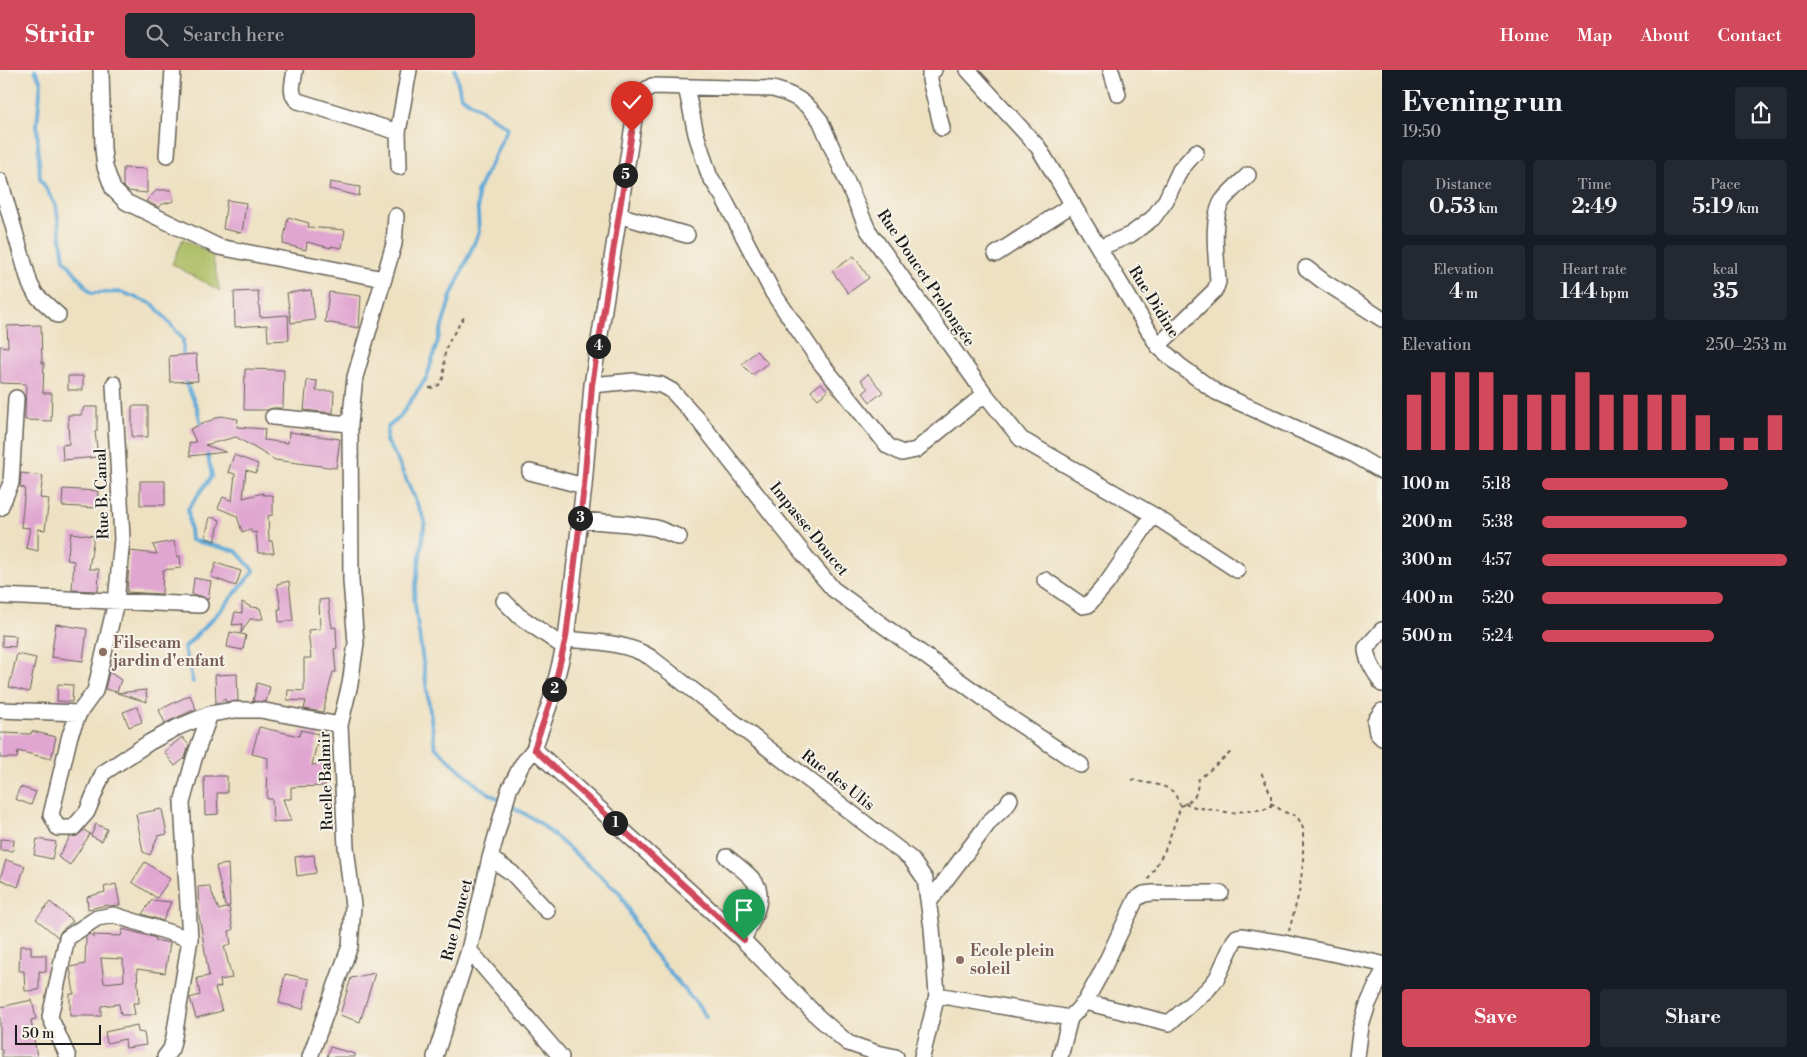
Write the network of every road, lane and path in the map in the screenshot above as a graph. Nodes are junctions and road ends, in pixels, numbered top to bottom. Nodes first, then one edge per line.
1 (101, 70) edge
2 (173, 70) edge
3 (295, 70) edge
4 (409, 70) edge
5 (934, 70) edge
6 (968, 70) edge
7 (1110, 70) edge
8 (686, 87) junction
9 (1118, 94) dead end
10 (942, 128) dead end
11 (398, 132) junction
12 (1196, 152) dead end
13 (167, 155) dead end
14 (398, 167) dead end
15 (1248, 175) dead end
16 (0, 181) edge
17 (1073, 204) junction
18 (618, 215) junction
19 (396, 216) dead end
20 (687, 235) dead end
21 (1099, 248) junction
22 (996, 254) dead end
23 (1306, 268) dead end
24 (384, 280) junction
25 (58, 314) dead end
26 (464, 317) dead end
27 (1382, 319) edge
28 (1158, 346) junction
29 (114, 384) dead end
30 (592, 385) junction
31 (429, 388) dead end
32 (985, 394) junction
33 (16, 398) dead end
34 (273, 417) dead end
35 (350, 424) junction
36 (1382, 470) edge
37 (530, 472) dead end
38 (584, 486) junction
39 (0, 508) edge
40 (1152, 515) junction
41 (580, 520) junction
42 (679, 537) dead end
43 (1237, 570) dead end
44 (1045, 580) dead end
45 (0, 596) edge
46 (504, 601) dead end
47 (116, 602) junction
48 (200, 605) dead end
49 (1382, 630) edge
50 (565, 643) junction
51 (1382, 684) edge
52 (0, 710) edge
53 (1382, 711) edge
54 (80, 713) junction
55 (210, 714) junction
56 (340, 725) junction
57 (1382, 738) edge
58 (534, 749) junction
59 (1231, 752) dead end
60 (1081, 765) dead end
61 (1261, 772) dead end
62 (1132, 780) dead end
63 (509, 790) joint
64 (1010, 799) dead end
65 (1271, 803) junction
66 (1185, 804) junction
67 (1180, 806) junction
68 (727, 857) dead end
69 (490, 858) junction
70 (1221, 893) dead end
71 (1136, 899) junction
72 (929, 902) junction
73 (548, 911) dead end
74 (190, 939) junction
75 (744, 940) junction
76 (1284, 942) junction
77 (469, 950) junction
78 (1382, 964) edge
79 (1382, 974) edge
80 (937, 995) junction
81 (1085, 1002) junction
82 (1070, 1018) junction
83 (68, 1057) edge
84 (165, 1057) edge
85 (310, 1057) edge
86 (435, 1057) edge
87 (561, 1057) edge
88 (896, 1057) edge
89 (922, 1057) edge
90 (1060, 1057) edge
91 (1357, 1057) edge

1 - 24 street
2 - 13 street
3 - 11 street
4 - 11 street
5 - 10 street
6 - 17 street, Rue Didine
7 - 9 street
8 - 18 street, Rue Doucet Prolongée
8 - 32 street, Rue Doucet Prolongée
8 - 32 street
11 - 14 street
12 - 21 street
15 - 28 street
16 - 25 street
17 - 21 street, Rue Didine
17 - 22 street
18 - 20 street
18 - 30 street, Rue Doucet Prolongée
19 - 24 street, Ruelle Balmir
21 - 28 street, Rue Didine
23 - 27 street
24 - 35 street, Ruelle Balmir
26 - 31 path
28 - 36 street, Rue Didine
29 - 47 street, Rue B. Canal
30 - 38 street, Rue Doucet Prolongée
30 - 60 street, Impasse Doucet
32 - 40 street, Rue Doucet Prolongée
33 - 39 street
34 - 35 street
35 - 56 street, Ruelle Balmir
37 - 38 street
38 - 41 street, Rue Doucet Prolongée
40 - 43 street, Rue Doucet Prolongée
40 - 44 street
41 - 42 street
41 - 50 street, Rue Doucet Prolongée
45 - 47 street
46 - 50 street
47 - 48 street
47 - 54 street, Rue B. Canal
49 - 51 street
50 - 58 street, Rue Doucet Prolongée
50 - 72 street, Rue des Ulis
52 - 54 street
53 - 57 street
54 - 55 street, Rue B. Canal
55 - 56 street
55 - 74 street
56 - 85 street, Ruelle Balmir
58 - 63 street, Rue Doucet Prolongée
58 - 75 street
59 - 66 path
61 - 65 path
62 - 67 path
63 - 69 street, Rue Doucet
64 - 72 street
65 - 66 path
65 - 76 path
66 - 67 path
67 - 71 path
68 - 75 street
69 - 73 street
69 - 77 street, Rue Doucet
70 - 71 street
71 - 81 street
72 - 80 street, Rue des Ulis
74 - 83 street
74 - 84 street
75 - 88 street
76 - 78 street
76 - 81 street
77 - 86 street, Rue Doucet
77 - 87 street
79 - 91 street
80 - 82 street
80 - 89 street, Rue des Ulis
81 - 82 street
82 - 90 street

